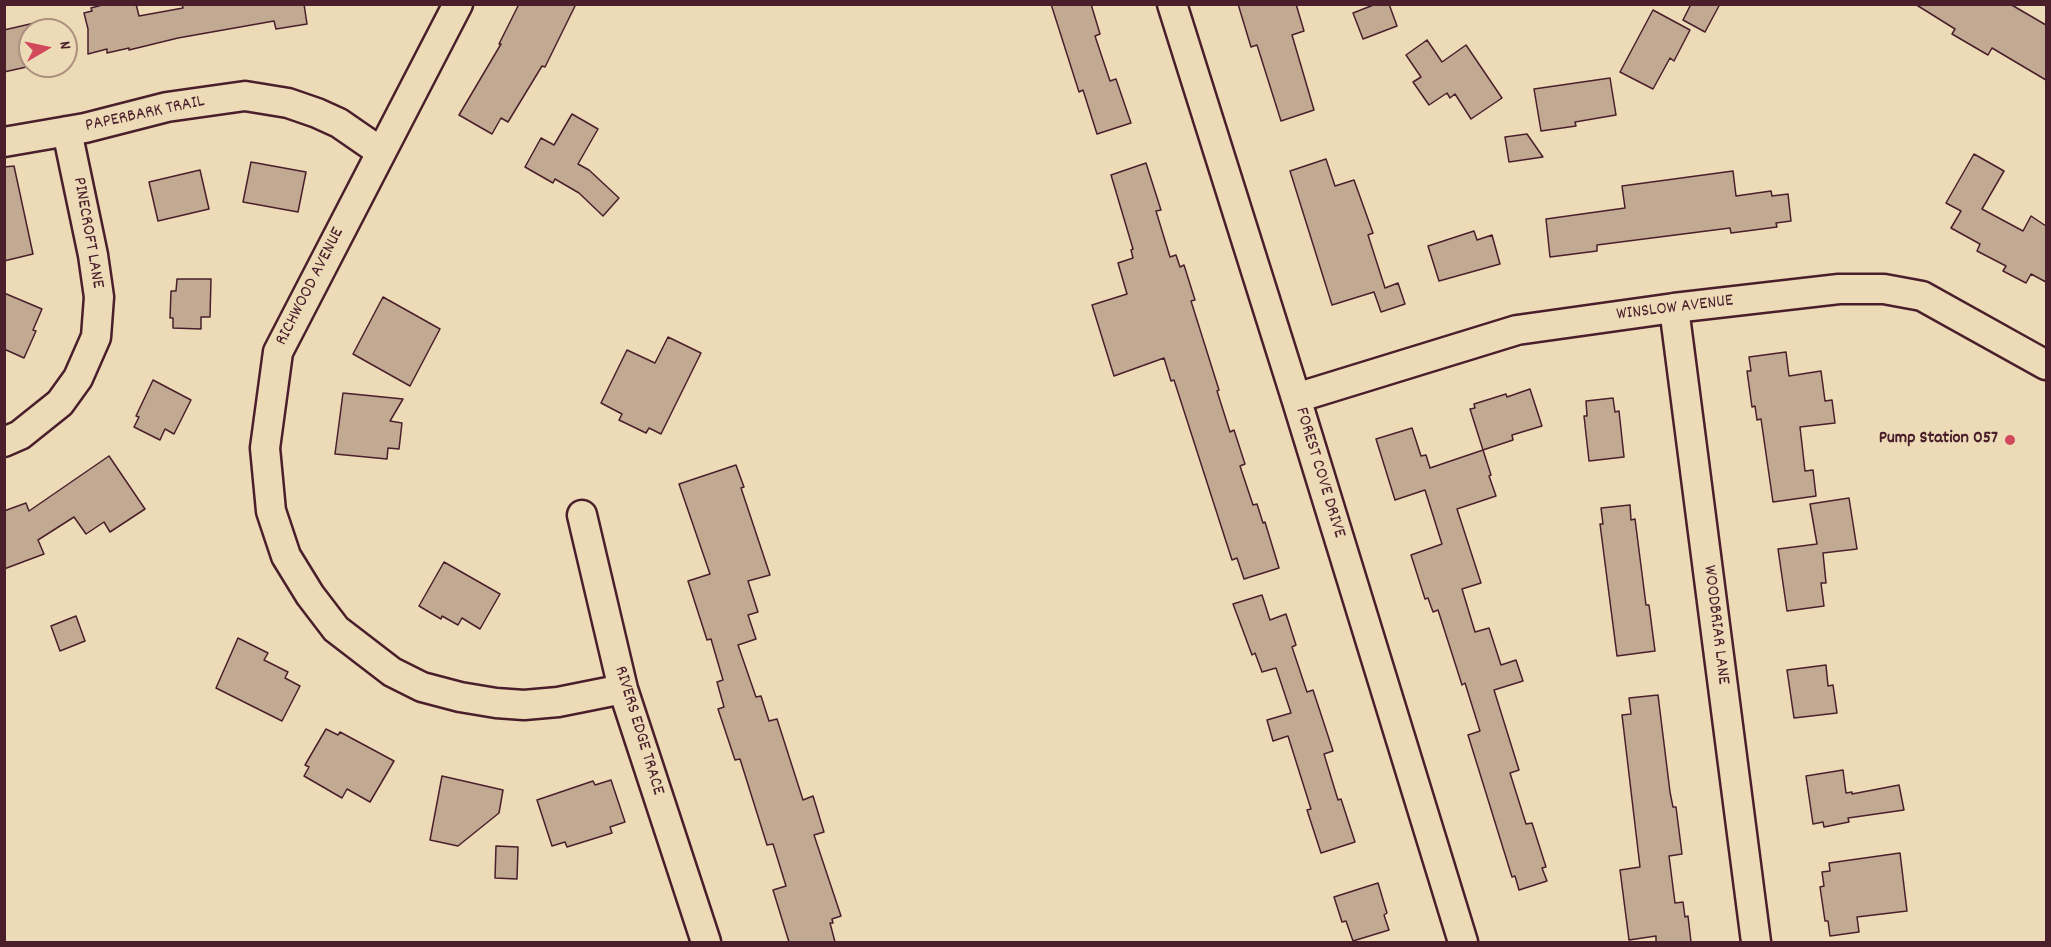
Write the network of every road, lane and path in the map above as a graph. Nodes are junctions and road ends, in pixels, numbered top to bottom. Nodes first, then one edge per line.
1 (458, 4) edge
2 (1172, 4) edge
3 (67, 131) junction
4 (4, 142) edge
5 (381, 152) junction
6 (1674, 308) junction
7 (2046, 365) edge
8 (1296, 398) junction
9 (4, 442) edge
10 (582, 516) dead end
11 (623, 689) junction
12 (706, 942) edge
13 (1463, 942) edge
14 (1756, 942) edge

1 - 5 street, RICHWOOD AVENUE
2 - 8 street, FOREST COVE DRIVE
3 - 4 street, PAPERBARK TRAIL
3 - 5 street, PAPERBARK TRAIL
3 - 9 street, PINECROFT LANE
5 - 11 street, RICHWOOD AVENUE
6 - 7 street, WINSLOW AVENUE
6 - 8 street, WINSLOW AVENUE
6 - 14 street, WOODBRIAR LANE
8 - 13 street, FOREST COVE DRIVE
10 - 11 street, RIVERS EDGE TRACE
11 - 12 street, RIVERS EDGE TRACE

